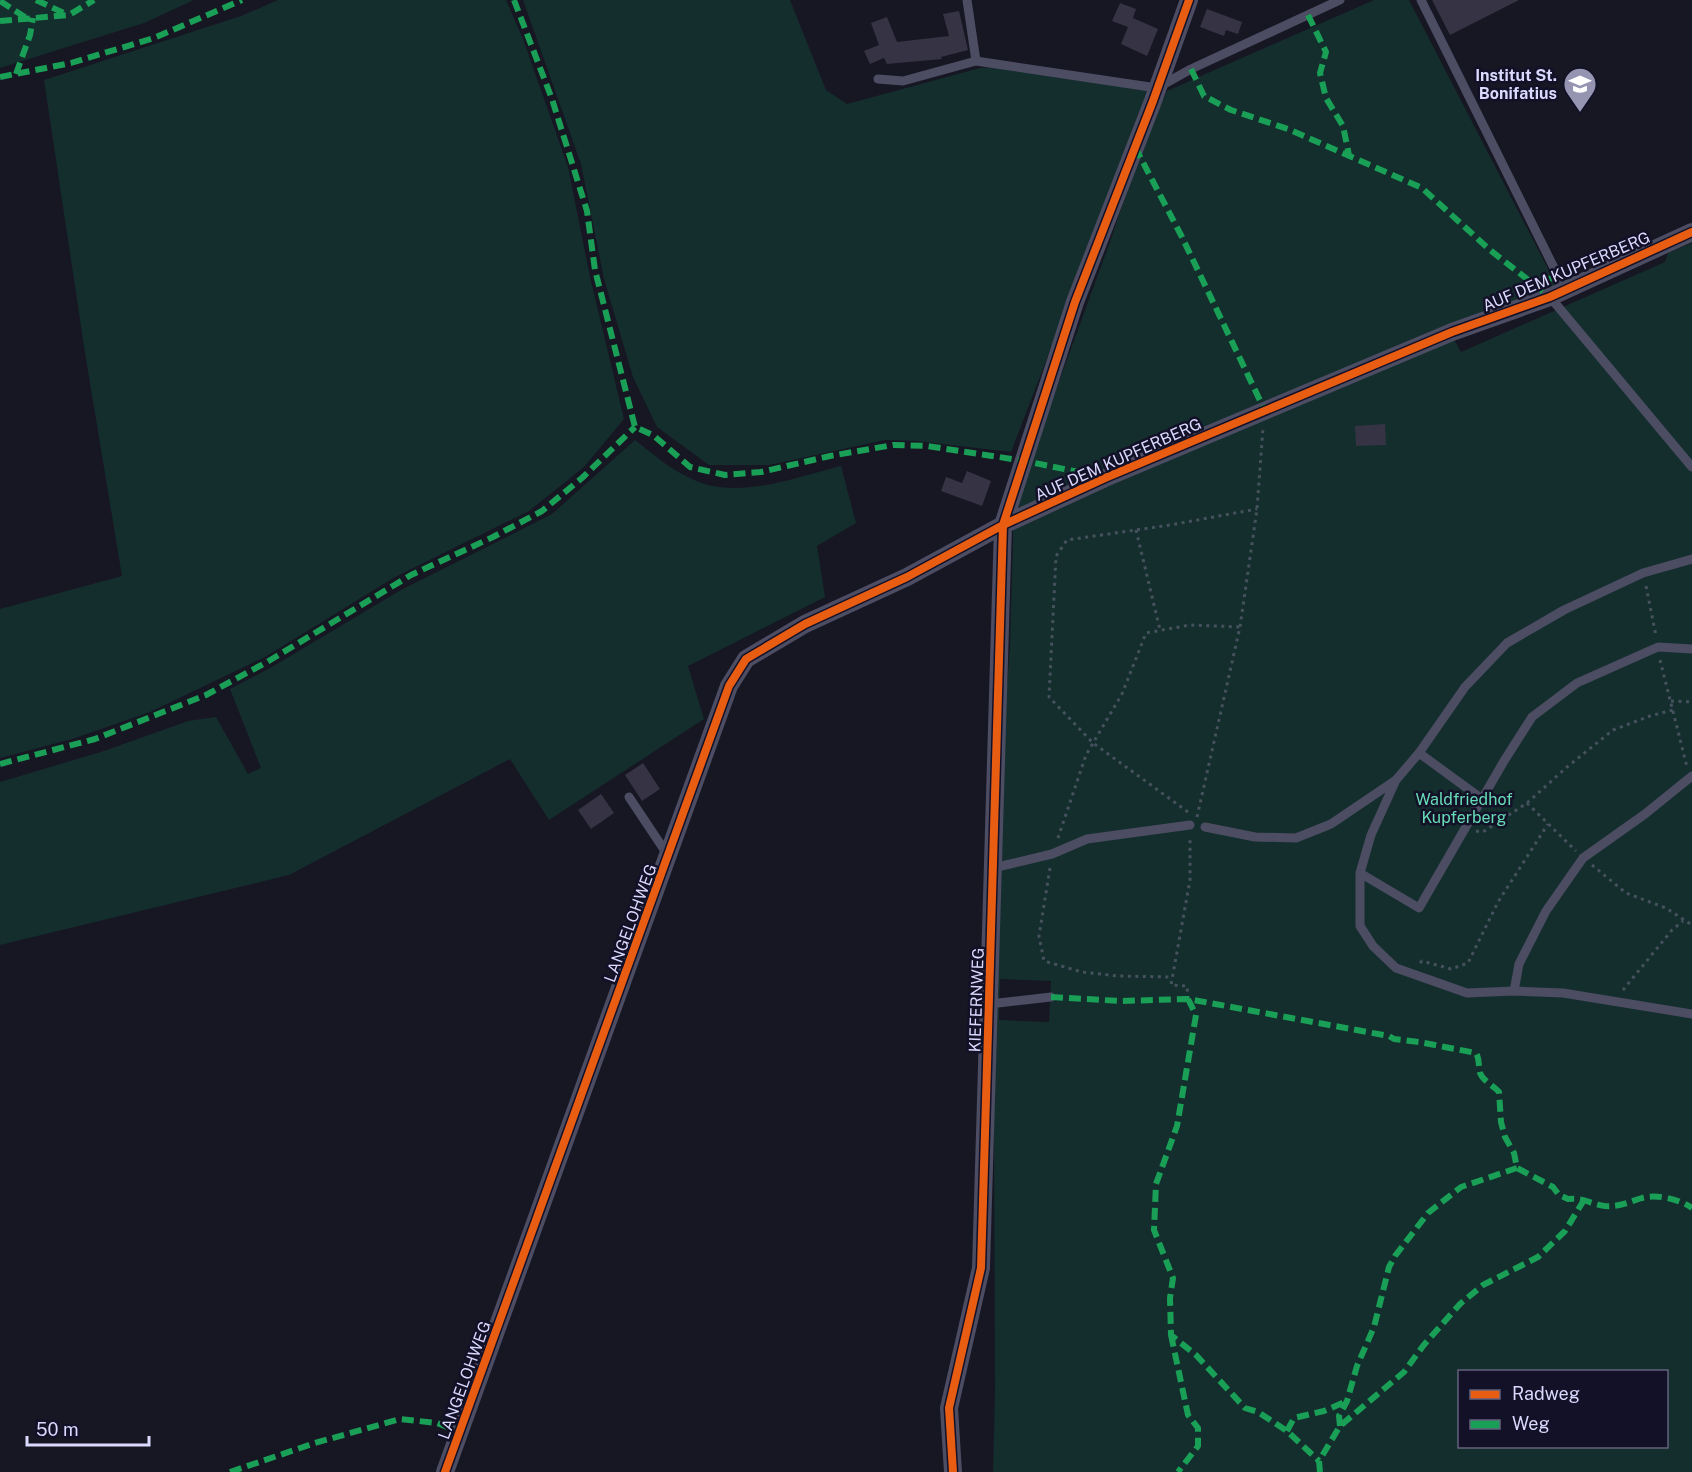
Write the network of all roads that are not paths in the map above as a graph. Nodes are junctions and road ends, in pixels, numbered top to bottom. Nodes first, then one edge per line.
1 (968, 0) edge
2 (1189, 0) edge
3 (1340, 0) edge
4 (1421, 0) edge
5 (976, 61) junction
6 (878, 79) dead end
7 (1157, 88) junction
8 (1692, 232) edge
9 (1558, 293) junction
10 (1692, 467) edge
11 (1003, 525) junction
12 (1692, 559) edge
13 (1692, 649) edge
14 (1419, 753) junction
15 (1691, 777) edge
16 (1396, 780) junction
17 (628, 797) dead end
18 (1482, 799) junction
19 (1193, 822) road end
20 (1205, 827) road end
21 (669, 856) junction
22 (993, 868) junction
23 (1360, 873) junction
24 (1514, 991) junction
25 (1051, 997) dead end
26 (989, 1005) junction
27 (1692, 1014) edge
28 (445, 1472) edge
29 (953, 1472) edge

1 - 5 lane
2 - 7 street, AUF DEM KUPFERBERG
3 - 7 lane
4 - 9 lane
5 - 6 lane
5 - 7 lane
7 - 11 street, AUF DEM KUPFERBERG
8 - 9 street, AUF DEM KUPFERBERG
9 - 10 lane
9 - 11 street, AUF DEM KUPFERBERG
11 - 21 street, LANGELOHWEG
11 - 22 street, KIEFERNWEG
12 - 14 lane
13 - 18 lane
14 - 16 lane
14 - 18 lane
15 - 24 lane
16 - 20 lane
16 - 23 lane
17 - 21 lane
18 - 23 lane
19 - 22 lane
21 - 28 street, LANGELOHWEG
22 - 26 street, KIEFERNWEG
23 - 24 lane
24 - 27 lane
25 - 26 lane
26 - 29 street, KIEFERNWEG

